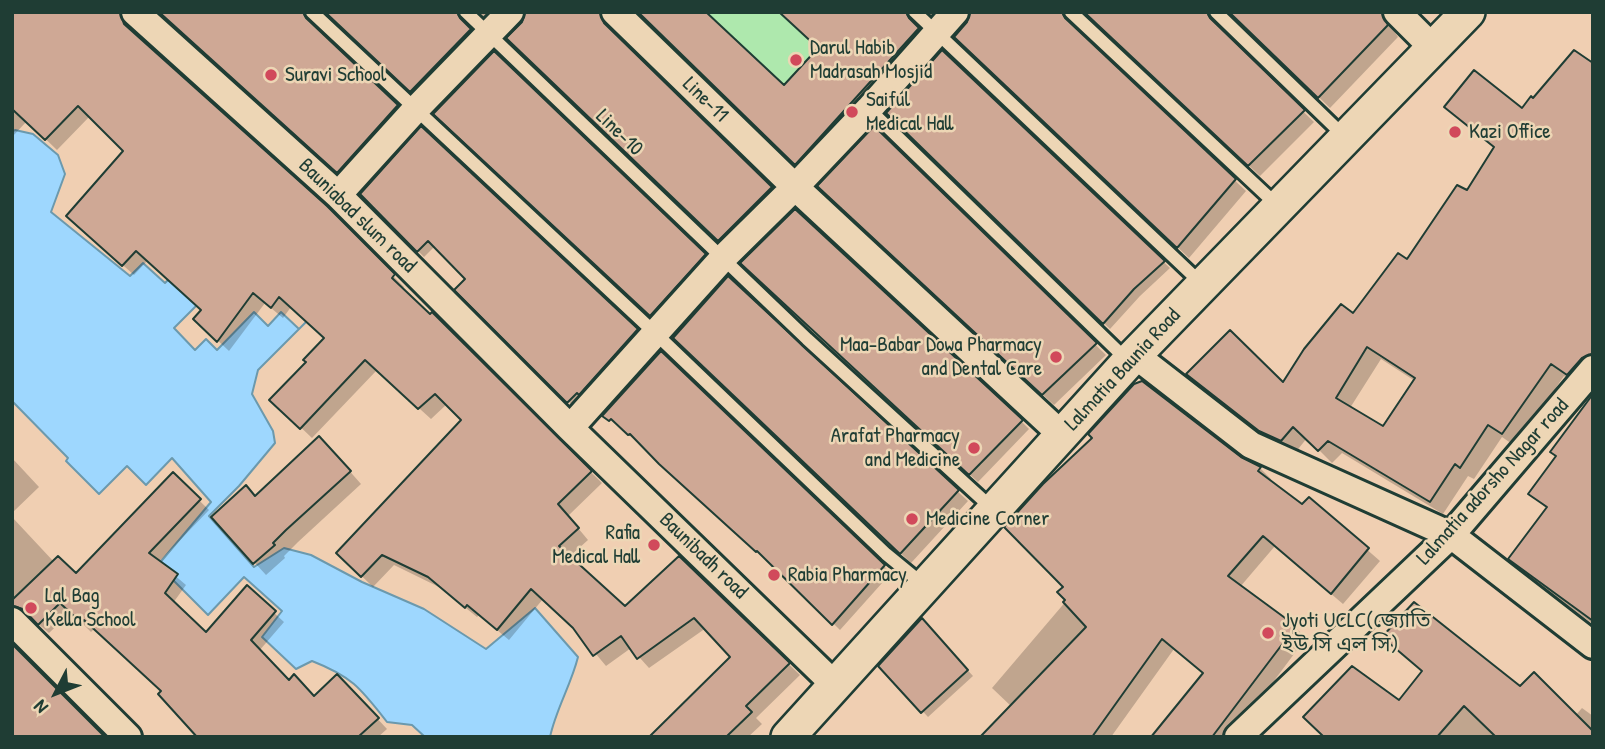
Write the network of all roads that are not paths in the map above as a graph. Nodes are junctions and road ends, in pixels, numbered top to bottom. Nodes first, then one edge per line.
1 (135, 12) edge
2 (312, 12) edge
3 (466, 12) edge
4 (510, 12) edge
5 (615, 12) edge
6 (915, 12) edge
7 (955, 12) edge
8 (1071, 12) edge
9 (1216, 12) edge
10 (1397, 12) edge
11 (1468, 12) edge
12 (937, 32) junction
13 (489, 35) junction
14 (1433, 48) junction
15 (869, 109) junction
16 (415, 110) junction
17 (1346, 138) junction
18 (795, 187) junction
19 (338, 195) junction
20 (1279, 207) junction
21 (723, 258) junction
22 (1203, 285) junction
23 (655, 333) junction
24 (1131, 359) junction
25 (1593, 369) edge
26 (570, 428) junction
27 (1062, 435) junction
28 (994, 511) junction
29 (1451, 535) junction
30 (925, 586) junction
31 (12, 621) edge
32 (1593, 645) edge
33 (835, 685) junction
34 (1248, 734) edge
35 (128, 737) edge
36 (788, 737) edge

1 - 19 street, Bauniabad slum road
2 - 16 lane
3 - 13 lane, Line-10
4 - 13 street
5 - 18 street, Line-11
6 - 12 lane
7 - 12 street
8 - 20 lane
9 - 17 lane
10 - 14 street
11 - 14 street, Lalmatia Baunia Road
12 - 15 street
12 - 22 lane
13 - 16 street
13 - 21 lane, Line-10
14 - 17 street, Lalmatia Baunia Road
15 - 18 street
15 - 24 lane
16 - 19 street
16 - 23 lane
17 - 20 street, Lalmatia Baunia Road
18 - 21 street
18 - 27 street, Line-11
19 - 26 street, Bauniabad slum road
20 - 22 street, Lalmatia Baunia Road
21 - 23 street
21 - 28 lane, Line-10
22 - 24 street, Lalmatia Baunia Road
23 - 26 street
23 - 30 lane
24 - 27 street, Lalmatia Baunia Road
24 - 29 street
25 - 29 street, Lalmatia adorsho Nagar road
26 - 33 street, Baunibadh road
27 - 28 street, Lalmatia Baunia Road
28 - 30 street, Lalmatia Baunia Road
29 - 32 street
29 - 34 street, Lalmatia adorsho Nagar road
30 - 33 street, Lalmatia Baunia Road
31 - 35 street
33 - 36 street, Lalmatia Baunia Road

